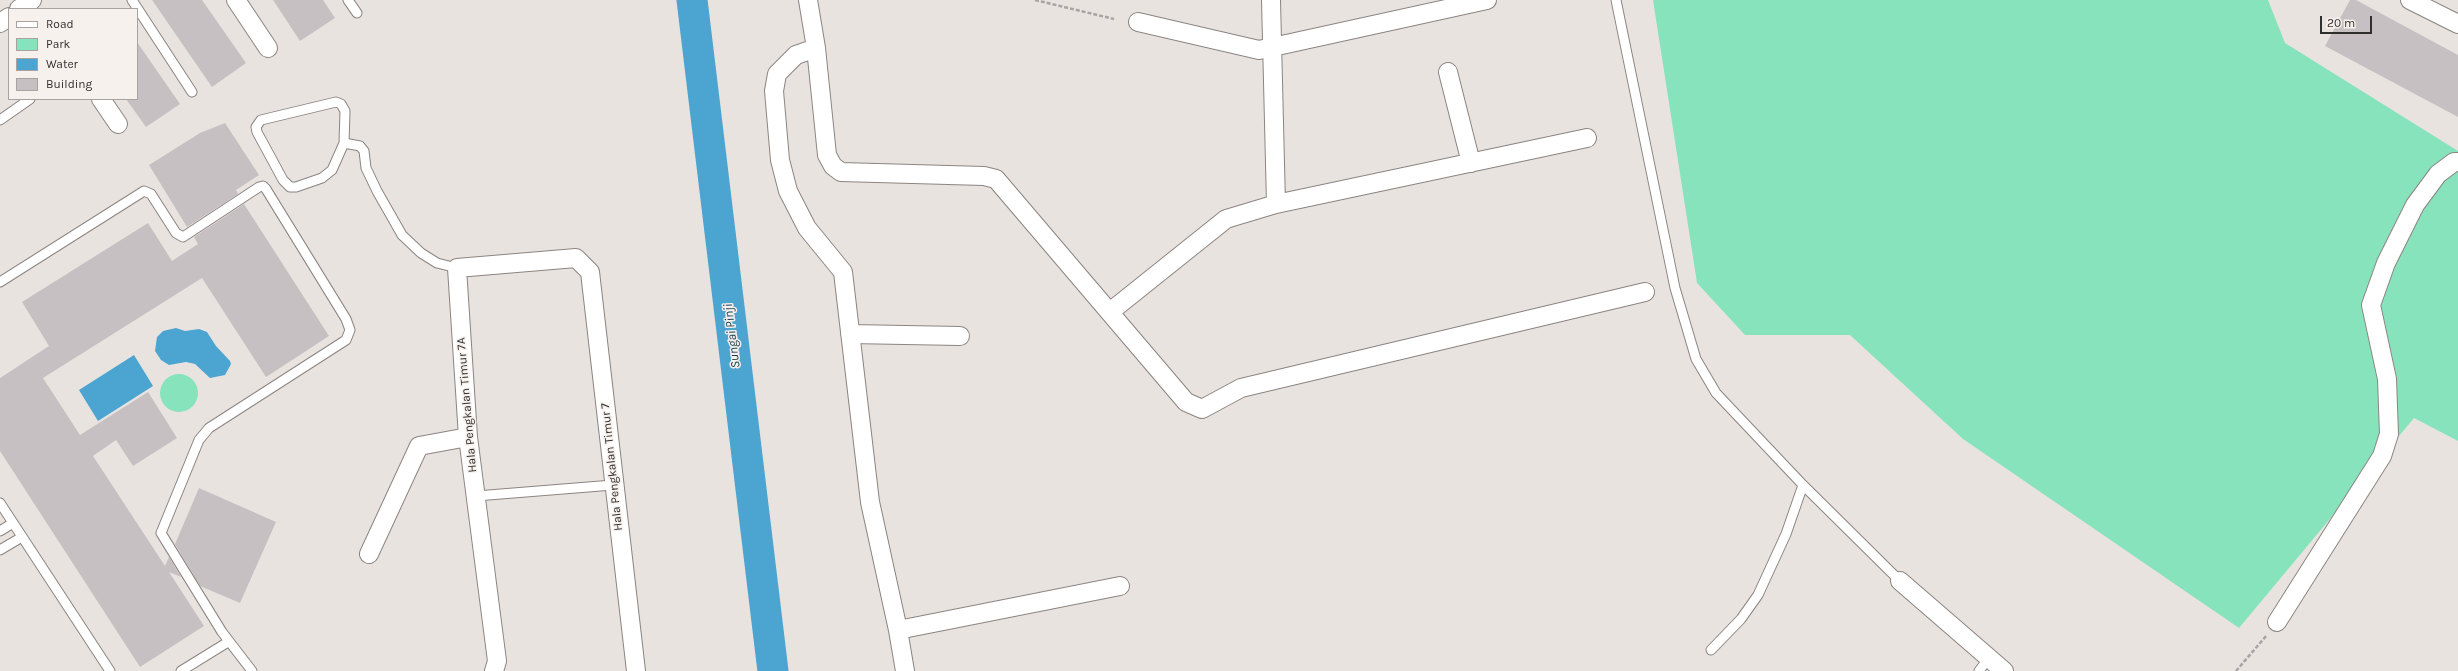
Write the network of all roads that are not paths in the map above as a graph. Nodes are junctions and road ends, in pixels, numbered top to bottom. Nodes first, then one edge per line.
1 (32, 0) edge
2 (236, 0) edge
3 (348, 0) edge
4 (808, 0) edge
5 (1271, 0) edge
6 (1487, 0) edge
7 (1616, 0) edge
8 (2410, 0) edge
9 (21, 8) edge
10 (138, 9) edge
11 (357, 13) dead end
12 (8, 17) edge
13 (1138, 22) dead end
14 (0, 23) edge
15 (2458, 24) edge
16 (268, 48) dead end
17 (816, 48) junction
18 (1273, 48) junction
19 (1448, 72) dead end
20 (192, 92) dead end
21 (29, 100) edge
22 (102, 100) edge
23 (0, 120) edge
24 (118, 124) dead end
25 (1587, 138) dead end
26 (344, 143) junction
27 (2458, 162) edge
28 (1471, 163) junction
29 (1276, 204) junction
30 (457, 268) junction
31 (0, 282) edge
32 (1646, 292) dead end
33 (1111, 311) junction
34 (850, 334) junction
35 (960, 336) dead end
36 (468, 436) junction
37 (613, 485) junction
38 (1803, 485) junction
39 (476, 496) junction
40 (0, 503) edge
41 (13, 523) junction
42 (0, 531) edge
43 (22, 536) junction
44 (0, 550) edge
45 (369, 554) dead end
46 (1900, 582) joint
47 (1120, 586) dead end
48 (2277, 622) road end
49 (898, 630) junction
50 (228, 642) junction
51 (1711, 650) dead end
52 (1984, 665) edge
53 (110, 671) edge
54 (182, 671) edge
55 (252, 671) edge
56 (494, 671) edge
57 (636, 671) edge
58 (904, 671) edge
59 (2004, 671) edge

1 - 9 street
2 - 16 street
3 - 11 lane
4 - 17 street
5 - 18 street
6 - 18 street
7 - 38 lane
8 - 15 street
10 - 20 lane
12 - 14 street
13 - 18 street
17 - 33 street
17 - 34 street
18 - 29 street
19 - 28 street
21 - 23 lane
22 - 24 street
25 - 28 street
26 - 26 lane
26 - 30 lane
27 - 48 street
28 - 29 street
29 - 33 street
30 - 36 street, Hala Pengkalan Timur 7A
30 - 37 street, Hala Pengkalan Timur 7
31 - 50 lane
32 - 33 street
34 - 35 street
34 - 49 street
36 - 39 street, Hala Pengkalan Timur 7A
36 - 45 street
37 - 39 lane
37 - 57 street, Hala Pengkalan Timur 7
38 - 46 lane
38 - 51 lane
39 - 56 street, Hala Pengkalan Timur 7A
40 - 41 lane
41 - 42 lane
41 - 43 lane
43 - 44 lane
43 - 53 lane
46 - 52 street
47 - 49 street
49 - 58 street
50 - 54 lane
50 - 55 lane
52 - 59 street

